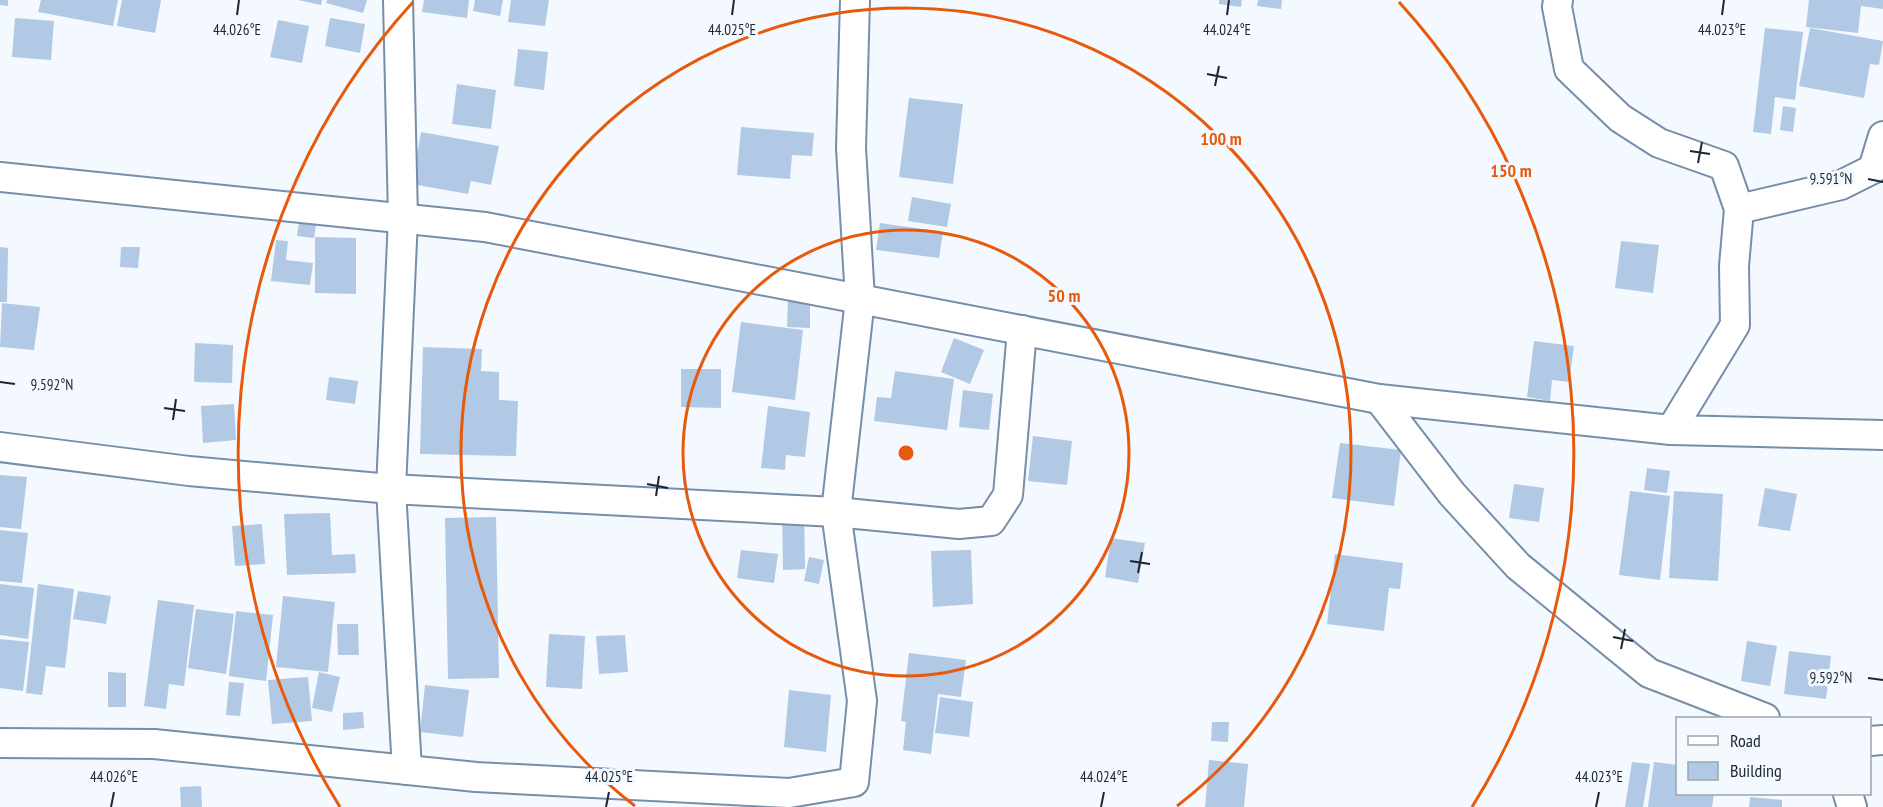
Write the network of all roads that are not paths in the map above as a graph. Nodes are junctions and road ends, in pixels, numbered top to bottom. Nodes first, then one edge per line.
1 (398, 0) edge
2 (855, 0) edge
3 (1558, 0) edge
4 (1883, 136) edge
5 (0, 177) edge
6 (1739, 208) junction
7 (403, 218) junction
8 (860, 299) junction
9 (1022, 330) junction
10 (1379, 399) junction
11 (1671, 430) junction
12 (1883, 435) edge
13 (0, 447) edge
14 (391, 489) junction
15 (836, 512) junction
16 (1762, 717) edge
17 (0, 743) edge
18 (407, 770) junction

1 - 7 street
2 - 8 street
3 - 6 street
4 - 6 street
5 - 7 street
6 - 11 street
7 - 8 street
7 - 14 street
8 - 9 street
8 - 15 street
9 - 10 street
9 - 15 street
10 - 11 street
10 - 16 street
11 - 12 street
13 - 14 street
14 - 15 street
14 - 18 street
15 - 18 street
17 - 18 street

